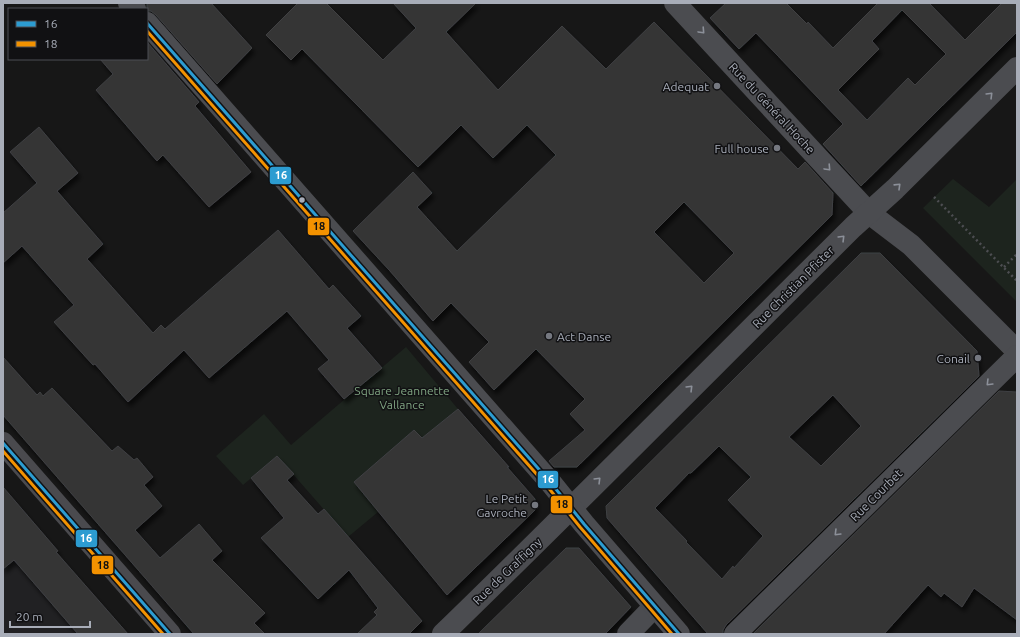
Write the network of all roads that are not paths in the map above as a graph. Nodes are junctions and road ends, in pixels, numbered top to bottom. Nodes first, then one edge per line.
1 (675, 3) edge
2 (148, 24) edge
3 (1017, 68) edge
4 (869, 213) junction
5 (1017, 351) edge
6 (1017, 356) edge
7 (3, 443) edge
8 (571, 508) junction
9 (654, 607) junction
10 (170, 634) edge
11 (443, 634) edge
12 (628, 634) edge
13 (679, 634) edge
14 (735, 634) edge

1 -> 4 street, Rue du Général Hoche
2 - 8 street
4 -> 3 street, Rue Christian Pfister
4 - 5 street, Rue du Général Hoche
8 -> 4 street, Rue Christian Pfister
6 -> 14 street, Rue Courbet
7 - 10 main road
8 - 9 street
8 - 11 street, Rue de Graffigny
9 - 12 street
9 - 13 street

